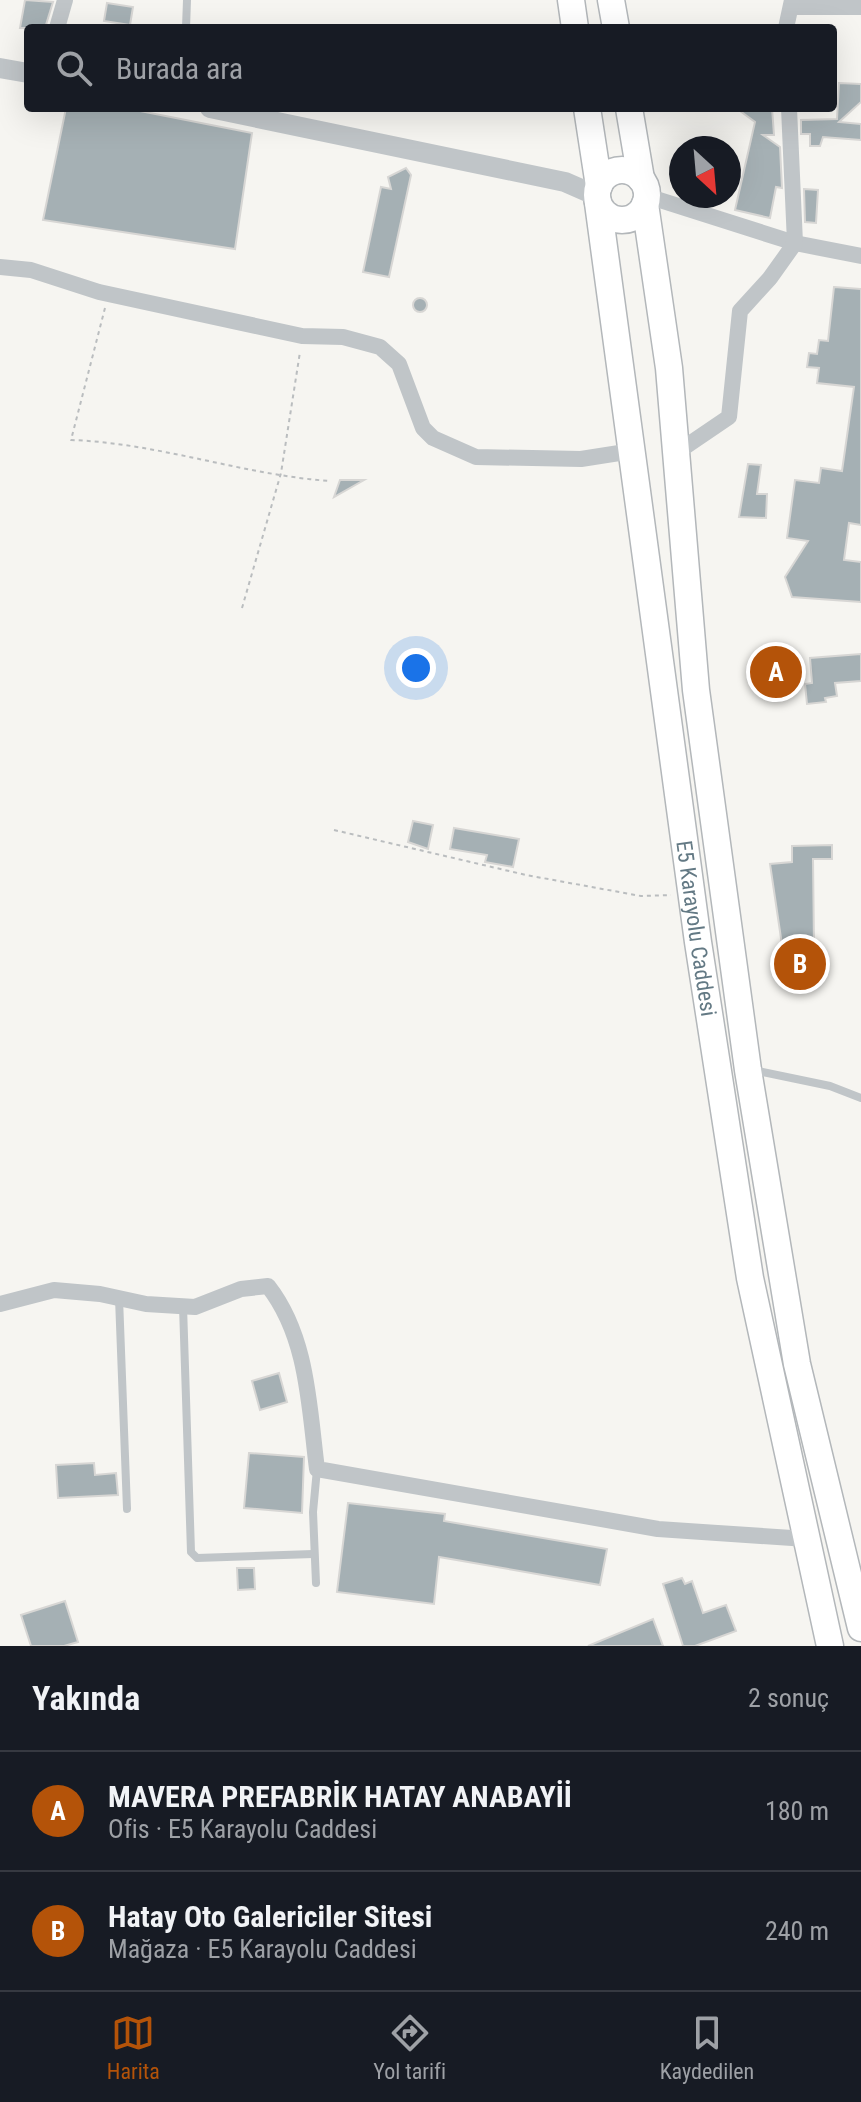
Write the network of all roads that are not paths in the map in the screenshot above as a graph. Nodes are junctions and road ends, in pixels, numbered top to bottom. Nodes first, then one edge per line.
1 (65, 0) edge
2 (187, 0) edge
3 (571, 0) edge
4 (611, 0) edge
5 (793, 4) edge
6 (861, 7) edge
7 (58, 24) edge
8 (186, 24) edge
9 (574, 24) edge
10 (615, 24) edge
11 (787, 24) edge
12 (0, 68) edge
13 (24, 72) edge
14 (229, 112) edge
15 (588, 112) edge
16 (630, 112) edge
17 (789, 112) edge
18 (644, 193) junction
19 (598, 195) junction
20 (795, 243) junction
21 (861, 256) edge
22 (0, 267) edge
23 (632, 451) junction
24 (676, 453) junction
25 (748, 1070) junction
26 (861, 1098) edge
27 (119, 1298) junction
28 (0, 1304) edge
29 (183, 1306) junction
30 (317, 1469) junction
31 (127, 1509) dead end
32 (807, 1539) junction
33 (313, 1554) junction
34 (316, 1583) dead end
35 (861, 1628) edge
36 (830, 1646) edge

1 - 7 street
2 - 8 lane
3 - 9 highway
4 - 10 highway
5 - 6 street
5 - 11 street
12 - 13 street
14 - 19 street
15 - 19 highway, E5 Karayolu Caddesi
16 - 18 highway, E5 Karayolu Caddesi
17 - 20 street
18 - 19 highway
18 - 19 highway
18 - 20 street
18 - 24 highway, E5 Karayolu Caddesi
19 - 23 highway, E5 Karayolu Caddesi
20 - 21 street
20 - 24 street
22 - 23 street
23 - 32 highway, E5 Karayolu Caddesi
24 - 25 highway, E5 Karayolu Caddesi
25 - 26 lane
25 - 35 highway, E5 Karayolu Caddesi
27 - 28 street
27 - 29 street
27 - 31 lane
29 - 30 street
29 - 33 lane
30 - 32 street
30 - 33 lane
32 - 36 highway, E5 Karayolu Caddesi
33 - 34 lane

